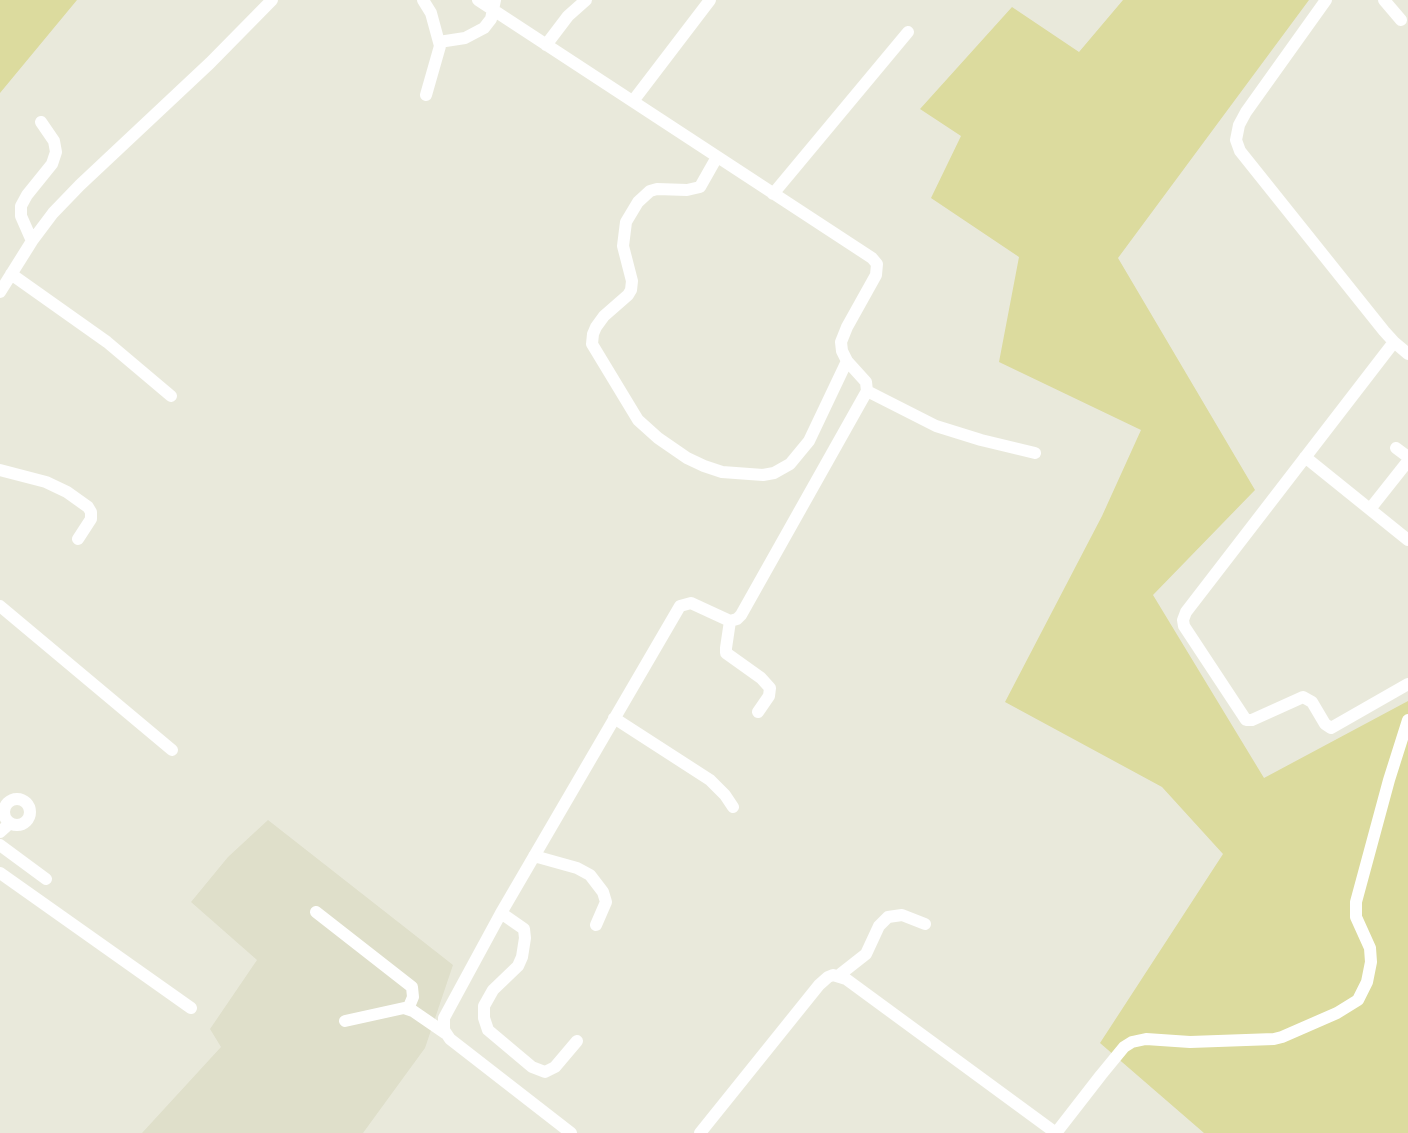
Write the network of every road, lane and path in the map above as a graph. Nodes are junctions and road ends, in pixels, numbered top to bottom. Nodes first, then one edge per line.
1 (272, 0) edge
2 (423, 0) edge
3 (478, 0) edge
4 (586, 0) edge
5 (710, 0) edge
6 (1326, 0) edge
7 (1384, 0) edge
8 (494, 5) edge
9 (1401, 20) dead end
10 (908, 32) dead end
11 (439, 42) junction
12 (546, 45) junction
13 (426, 95) dead end
14 (633, 101) junction
15 (41, 122) dead end
16 (717, 157) junction
17 (773, 194) junction
18 (32, 240) junction
19 (11, 274) junction
20 (0, 292) edge
21 (1394, 342) junction
22 (1408, 354) edge
23 (847, 361) junction
24 (867, 391) junction
25 (171, 396) dead end
26 (1396, 448) dead end
27 (1034, 453) dead end
28 (1305, 457) junction
29 (1408, 457) edge
30 (1408, 461) edge
31 (0, 470) edge
32 (1370, 509) junction
33 (78, 539) dead end
34 (1408, 540) edge
35 (0, 606) edge
36 (730, 621) junction
37 (1408, 684) edge
38 (758, 712) dead end
39 (614, 718) junction
40 (1408, 720) edge
41 (172, 750) dead end
42 (734, 807) dead end
43 (10, 823) dead end
44 (0, 832) edge
45 (0, 845) edge
46 (534, 856) junction
47 (2, 879) edge
48 (46, 879) dead end
49 (316, 912) dead end
50 (502, 913) junction
51 (925, 924) dead end
52 (596, 925) dead end
53 (838, 976) junction
54 (190, 1008) dead end
55 (408, 1009) junction
56 (345, 1021) dead end
57 (445, 1033) junction
58 (577, 1041) dead end
59 (571, 1133) edge
60 (700, 1133) edge
61 (1056, 1133) edge

1 - 18 street
2 - 11 street
3 - 8 street
4 - 12 street
5 - 14 street
6 - 21 street
7 - 9 street
8 - 11 street
8 - 12 street
10 - 17 street
11 - 13 street
12 - 14 street
14 - 16 street
15 - 18 street
16 - 17 street
16 - 23 street
17 - 23 street
18 - 19 street
19 - 20 street
19 - 25 street
21 - 22 street
21 - 28 street
23 - 24 street
24 - 27 street
24 - 36 street
26 - 29 street
28 - 32 street
28 - 37 street
30 - 32 street
31 - 33 street
32 - 34 street
35 - 41 street
36 - 38 street
36 - 39 street
39 - 42 street
39 - 46 street
40 - 61 street
43 - 44 street
45 - 48 street
46 - 50 street
46 - 52 street
47 - 54 street
49 - 55 street
50 - 57 street
50 - 58 street
51 - 53 street
53 - 60 street
53 - 61 street
55 - 56 street
55 - 57 street
57 - 59 street

